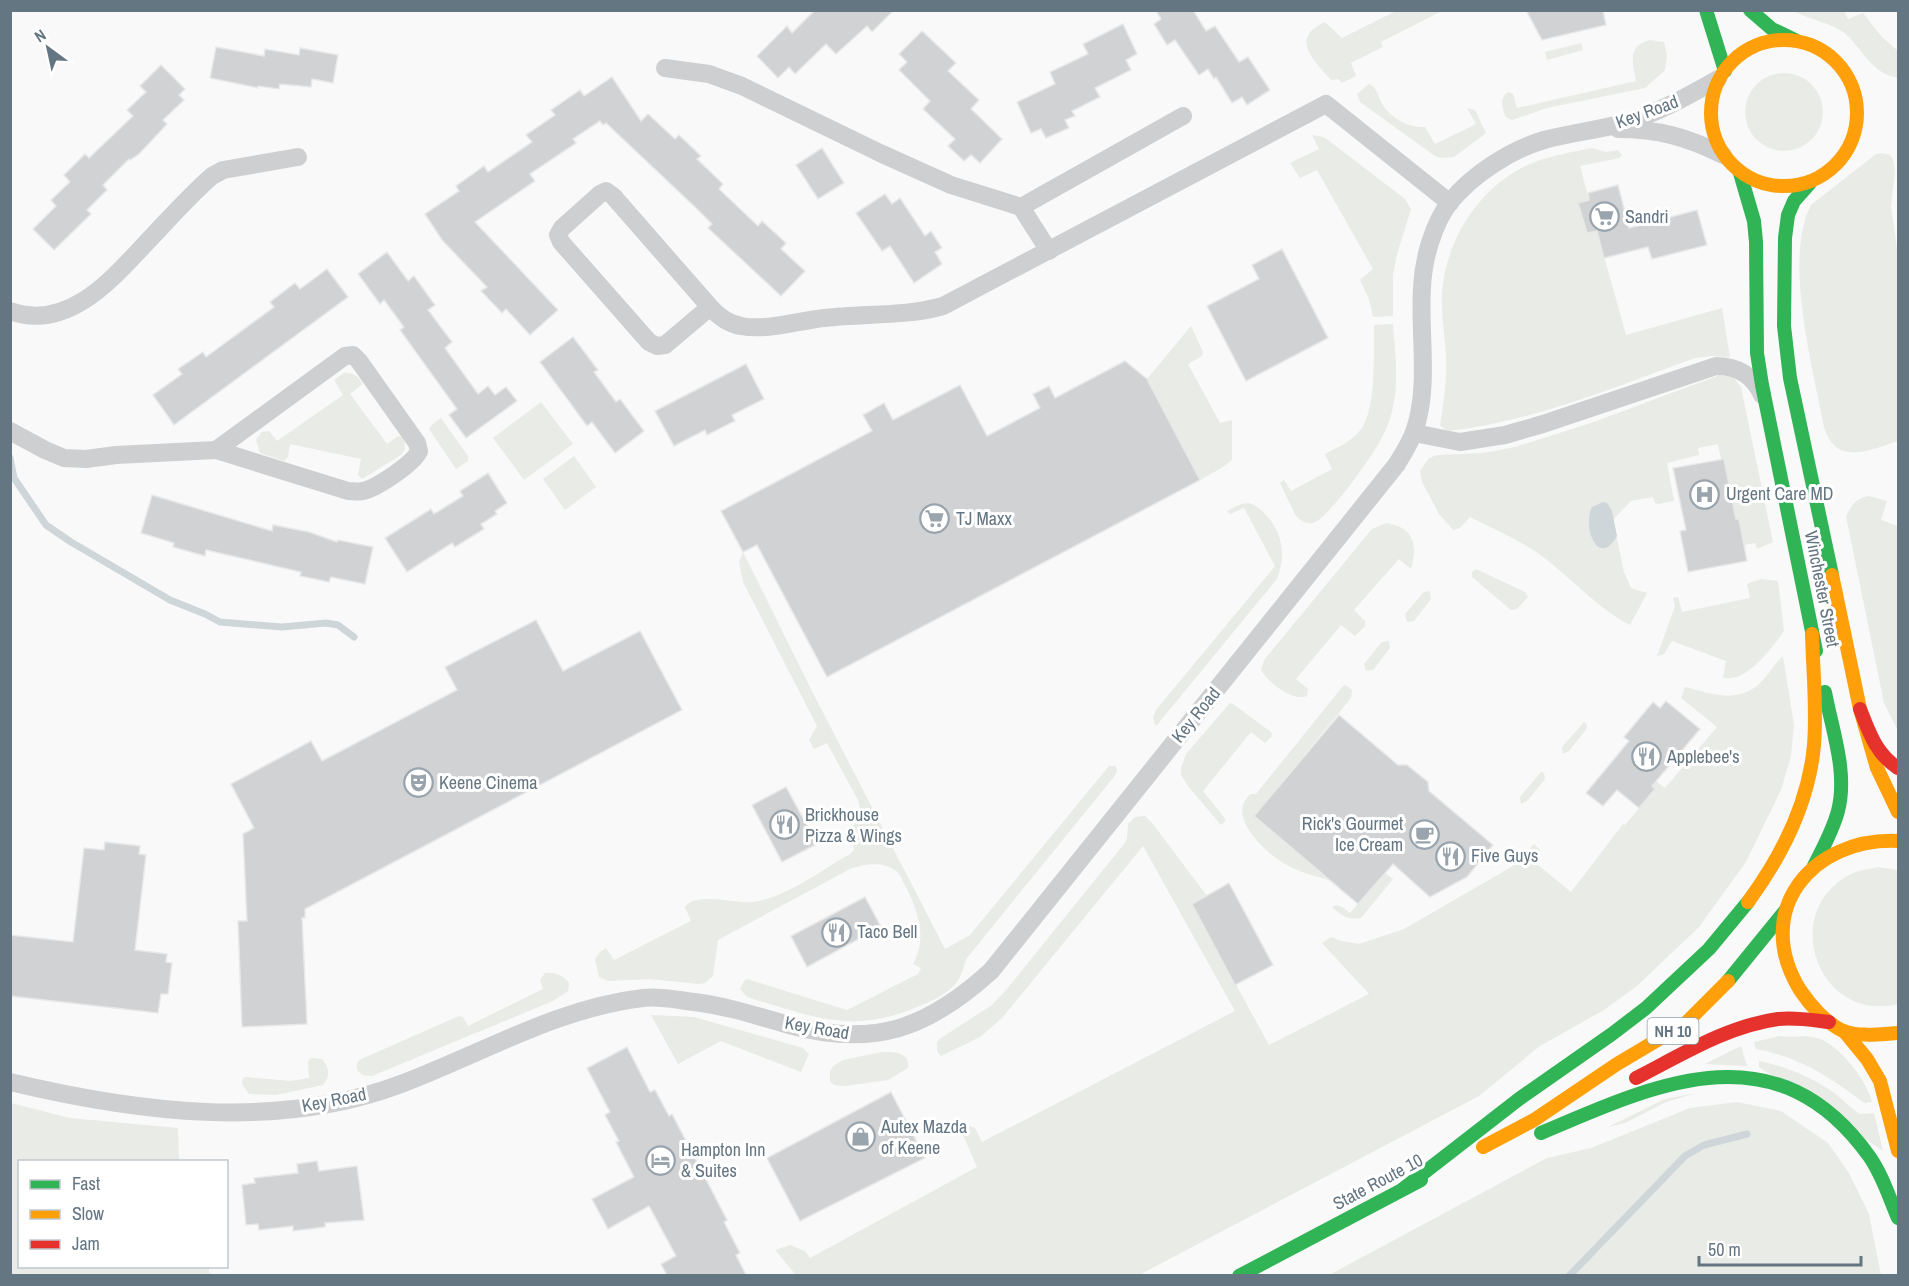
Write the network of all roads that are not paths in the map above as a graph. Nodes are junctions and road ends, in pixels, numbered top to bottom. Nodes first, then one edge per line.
1 (1706, 10) edge
2 (1750, 10) edge
3 (1795, 40) junction
4 (665, 68) dead end
5 (1721, 75) junction
6 (1183, 116) dead end
7 (1595, 130) junction
8 (1723, 155) junction
9 (298, 157) dead end
10 (1740, 173) junction
11 (1810, 183) junction
12 (1450, 203) junction
13 (1021, 207) junction
14 (1049, 251) junction
15 (710, 307) junction
16 (10, 311) edge
17 (1765, 400) junction
18 (10, 431) edge
19 (1412, 438) junction
20 (216, 450) junction
21 (1812, 634) junction
22 (1860, 710) junction
23 (1899, 768) edge
24 (1899, 812) edge
25 (1899, 841) edge
26 (1814, 866) junction
27 (1787, 907) junction
28 (1829, 1022) junction
29 (1844, 1031) junction
30 (1899, 1033) edge
31 (10, 1082) edge
32 (1627, 1083) dead end
33 (1596, 1095) dead end
34 (1534, 1120) junction
35 (1899, 1151) edge
36 (1476, 1162) dead end
37 (1444, 1174) dead end
38 (1403, 1189) junction
39 (1899, 1218) edge
40 (1239, 1275) edge

1 - 5 main road
2 - 3 main road
3 - 5 main road
3 - 11 main road
4 - 13 street
5 - 7 street, Key Road
5 - 8 main road
6 - 13 street
7 - 8 street, Key Road
7 - 12 street
8 - 10 main road
9 - 16 street
10 - 11 main road
10 - 17 main road, Winchester Street
11 - 22 main road, Winchester Street
12 - 14 street
12 - 19 street
13 - 14 street
14 - 15 street
15 - 15 street
17 - 19 street
17 - 21 main road, Winchester Street
18 - 20 street
19 - 31 street, Key Road
20 - 20 street
21 - 26 main road, Winchester Street
21 - 38 main road
22 - 23 main road
22 - 24 main road, Winchester Street
25 - 26 main road, NH 10
26 - 27 main road, NH 10
27 - 28 main road
27 - 34 main road, State Route 10 / NH 10
28 - 29 main road
28 - 32 main road, NH 10
29 - 30 main road
29 - 35 main road
33 - 34 main road, State Route 10 / NH 10
34 - 38 main road, State Route 10 / NH 10
36 - 39 main road
37 - 38 main road
38 - 40 main road, State Route 10 / NH 10

